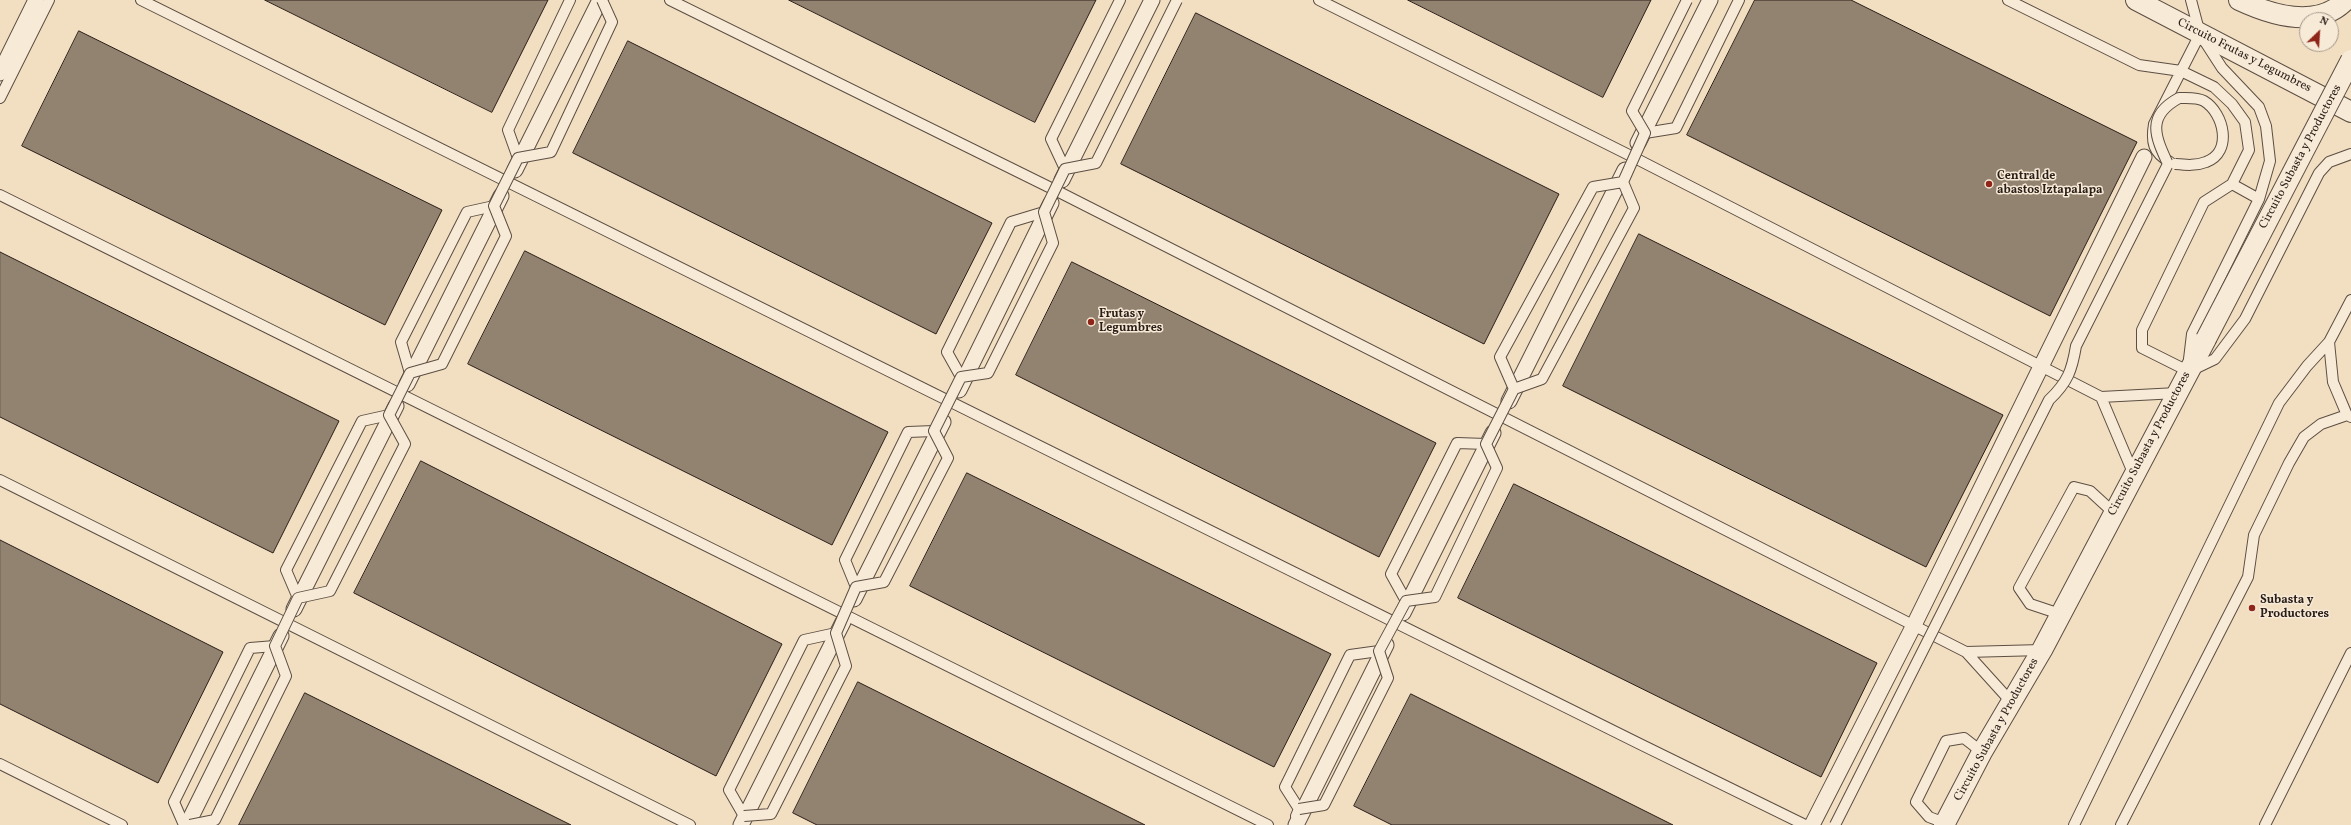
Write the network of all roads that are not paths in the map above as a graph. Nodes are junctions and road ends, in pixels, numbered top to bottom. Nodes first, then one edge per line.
1 (36, 0) edge
2 (49, 0) edge
3 (141, 0) edge
4 (570, 0) edge
5 (601, 0) edge
6 (670, 0) edge
7 (1120, 0) edge
8 (1152, 0) edge
9 (1177, 0) edge
10 (1319, 0) edge
11 (1687, 0) edge
12 (1710, 0) edge
13 (1739, 0) edge
14 (2008, 0) edge
15 (2136, 0) edge
16 (2191, 0) edge
17 (2239, 0) edge
18 (2346, 0) edge
19 (2200, 34) junction
20 (2351, 60) edge
21 (2181, 72) junction
22 (0, 73) edge
23 (0, 98) edge
24 (2351, 112) edge
25 (1645, 134) junction
26 (2351, 154) edge
27 (1631, 156) junction
28 (2144, 157) dead end
29 (518, 158) junction
30 (1066, 169) junction
31 (509, 181) junction
32 (1622, 182) junction
33 (2232, 184) junction
34 (1057, 190) junction
35 (0, 195) edge
36 (2259, 199) junction
37 (494, 206) junction
38 (1044, 212) junction
39 (2351, 300) edge
40 (2329, 342) junction
41 (2040, 366) junction
42 (2188, 371) junction
43 (410, 373) junction
44 (961, 377) junction
45 (1514, 389) junction
46 (2176, 392) junction
47 (403, 393) junction
48 (2102, 397) junction
49 (952, 404) junction
50 (389, 415) junction
51 (2349, 416) edge
52 (1502, 417) junction
53 (934, 431) junction
54 (1486, 444) junction
55 (2134, 475) junction
56 (0, 480) edge
57 (2114, 513) junction
58 (856, 587) junction
59 (298, 598) junction
60 (1406, 601) junction
61 (846, 614) junction
62 (2060, 614) junction
63 (287, 624) junction
64 (1397, 625) junction
65 (1913, 627) junction
66 (836, 633) junction
67 (274, 646) junction
68 (2042, 650) junction
69 (1379, 651) junction
70 (1966, 652) junction
71 (2351, 653) edge
72 (2013, 704) junction
73 (1982, 752) junction
74 (0, 764) edge
75 (1299, 809) junction
76 (742, 822) edge
77 (1945, 824) edge
78 (122, 825) edge
79 (187, 825) edge
80 (690, 825) edge
81 (1268, 825) edge
82 (1291, 825) edge
83 (1296, 825) edge
84 (1805, 825) edge
85 (1812, 825) edge
86 (1835, 825) edge
87 (2074, 825) edge
88 (2121, 825) edge
89 (2265, 825) edge

1 - 22 street
2 - 23 lane
3 - 31 lane
4 - 29 lane
5 - 29 lane, bridge
5 - 31 street
6 - 34 lane
7 - 30 lane
8 - 34 street
9 - 30 lane, bridge
10 - 27 lane
11 - 25 lane, bridge
12 - 27 street
13 - 25 lane
14 - 21 lane
15 - 19 street, Circuito Frutas y Legumbres
16 - 19 lane
17 - 18 street
19 - 21 lane
19 - 24 street, Circuito Frutas y Legumbres
19 - 36 lane
20 - 42 street, Circuito Subasta y Productores, bridge
21 - 33 lane
21 - 86 lane, bridge
25 - 32 lane, bridge
26 - 42 lane
27 - 41 lane
27 - 52 street
28 - 41 street
29 - 37 lane, bridge
30 - 38 lane, bridge
31 - 47 street
31 - 49 lane
32 - 45 lane, bridge
32 - 45 lane, bridge
33 - 36 lane
33 - 42 lane
34 - 49 street
34 - 52 lane
35 - 47 lane
36 - 42 lane
37 - 43 lane
37 - 43 lane, bridge
38 - 44 lane, bridge
38 - 44 lane
39 - 40 lane
40 - 51 lane
40 - 87 lane
41 - 48 lane
41 - 65 street
42 - 46 street, Circuito Subasta y Productores
43 - 50 lane, bridge
44 - 53 lane, bridge
45 - 54 lane, bridge
46 - 48 lane
46 - 55 street, Circuito Subasta y Productores
47 - 61 lane
47 - 63 street
48 - 55 lane
49 - 61 street
49 - 64 lane
50 - 59 lane
50 - 59 lane, bridge
51 - 88 lane
52 - 64 street
52 - 65 lane
53 - 58 lane
53 - 58 lane, bridge
54 - 60 lane, bridge
54 - 60 lane
55 - 57 street, Circuito Subasta y Productores
56 - 63 lane
57 - 62 street, Circuito Subasta y Productores
57 - 62 lane
58 - 66 lane, bridge
59 - 67 lane, bridge
60 - 69 lane, bridge
61 - 76 street
61 - 81 lane
62 - 68 street, Circuito Subasta y Productores
63 - 79 street
63 - 80 lane
64 - 83 street
64 - 84 lane
65 - 70 lane
65 - 85 street
66 - 76 lane, bridge
66 - 76 lane
67 - 79 lane, bridge
67 - 79 lane
68 - 70 lane
68 - 72 street, Circuito Subasta y Productores
69 - 75 lane, bridge
69 - 75 lane
70 - 72 lane
71 - 89 lane
72 - 73 street, Circuito Subasta y Productores
73 - 77 street, Circuito Subasta y Productores
73 - 77 lane
74 - 78 lane
75 - 82 lane

